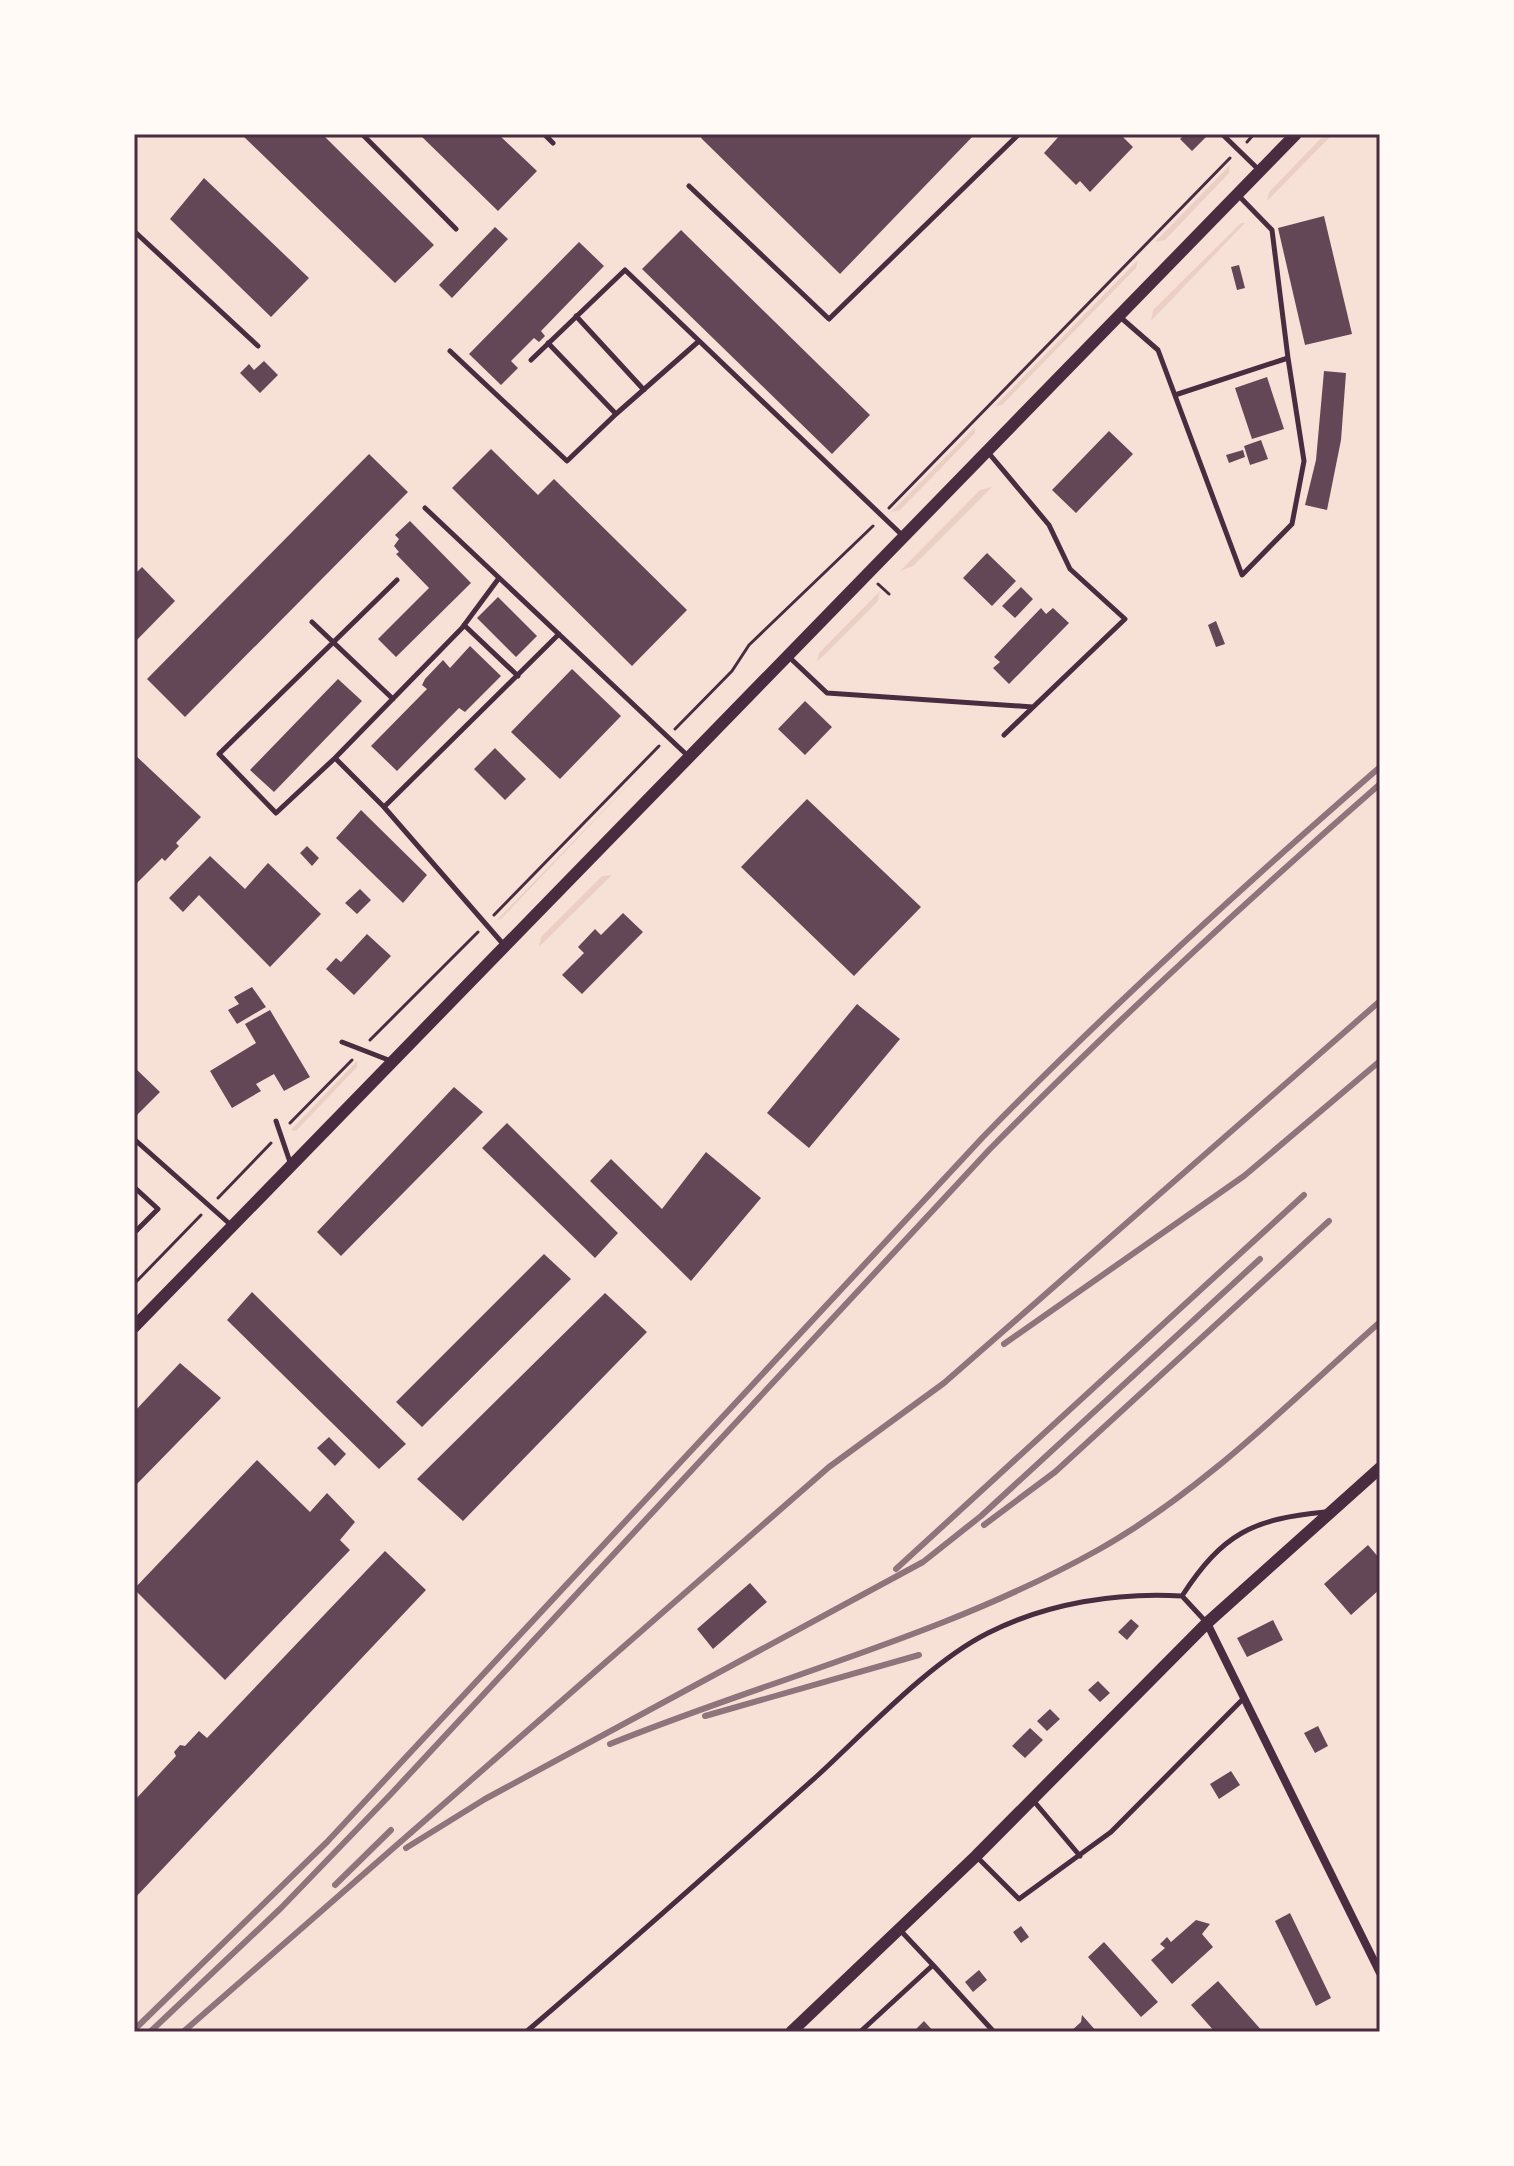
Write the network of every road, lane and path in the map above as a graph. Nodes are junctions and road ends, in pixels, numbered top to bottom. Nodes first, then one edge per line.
1 (362, 134) edge
2 (544, 134) edge
3 (1019, 134) edge
4 (1222, 134) edge
5 (1254, 134) edge
6 (1296, 134) edge
7 (553, 143) dead end
8 (1239, 150) junction
9 (1260, 171) junction
10 (689, 186) dead end
11 (1237, 194) junction
12 (456, 229) dead end
13 (134, 231) edge
14 (576, 316) junction
15 (1118, 316) junction
16 (699, 341) junction
17 (548, 343) junction
18 (258, 346) dead end
19 (450, 351) dead end
20 (1288, 358) junction
21 (531, 360) dead end
22 (644, 390) junction
23 (1175, 395) junction
24 (616, 414) junction
25 (987, 451) junction
26 (425, 508) dead end
27 (882, 516) junction
28 (903, 536) junction
29 (499, 578) junction
30 (397, 580) dead end
31 (312, 622) dead end
32 (464, 625) junction
33 (559, 634) junction
34 (333, 642) junction
35 (787, 655) junction
36 (518, 676) junction
37 (393, 699) junction
38 (1033, 707) junction
39 (1004, 735) dead end
40 (668, 737) junction
41 (689, 757) junction
42 (335, 758) junction
43 (384, 807) junction
44 (485, 925) junction
45 (505, 945) junction
46 (342, 1042) dead end
47 (362, 1049) junction
48 (392, 1061) junction
49 (276, 1121) dead end
50 (280, 1133) junction
51 (134, 1139) edge
52 (291, 1165) junction
53 (134, 1187) edge
54 (210, 1206) junction
55 (232, 1225) junction
56 (134, 1233) edge
57 (134, 1284) edge
58 (134, 1327) edge
59 (1380, 1468) edge
60 (1332, 1511) junction
61 (1182, 1596) junction
62 (1207, 1623) junction
63 (1244, 1698) junction
64 (1032, 1799) junction
65 (976, 1856) junction
66 (1080, 1856) junction
67 (899, 1929) junction
68 (933, 1965) junction
69 (1380, 1973) edge
70 (526, 2032) edge
71 (791, 2032) edge
72 (860, 2032) edge
73 (994, 2032) edge

1 - 12 lane
2 - 7 lane
3 - 10 lane
4 - 8 lane
5 - 8 path
6 - 9 street
8 - 9 lane
8 - 27 path
9 - 11 street
11 - 15 street
11 - 20 lane
13 - 18 lane
14 - 16 lane
14 - 17 lane
14 - 22 lane
15 - 23 lane
15 - 25 street
16 - 22 lane
16 - 27 lane
17 - 21 lane
17 - 24 lane
19 - 24 lane
20 - 23 lane
20 - 23 lane
22 - 24 lane
25 - 28 street
25 - 38 lane
26 - 29 lane
27 - 28 lane
27 - 40 path
28 - 35 street
29 - 32 lane
29 - 33 lane
30 - 34 lane
31 - 34 lane
32 - 36 lane
32 - 37 lane
33 - 36 lane
33 - 40 lane
34 - 37 lane
34 - 42 lane
35 - 38 lane
35 - 41 street
36 - 43 lane
37 - 42 lane
38 - 39 lane
40 - 41 lane
40 - 44 path
41 - 45 street
42 - 43 lane
43 - 44 lane
44 - 45 lane
44 - 47 path
45 - 48 street
46 - 47 lane
47 - 48 lane
47 - 50 path
48 - 52 street
49 - 50 lane
50 - 52 lane
50 - 54 path
51 - 54 lane
52 - 55 street
53 - 56 lane
54 - 55 lane
54 - 57 path
55 - 58 street
59 - 60 street
60 - 61 lane
60 - 62 street
61 - 62 lane
61 - 70 lane
62 - 63 street
62 - 64 street
63 - 66 lane
63 - 69 street
64 - 65 street
64 - 66 lane
65 - 66 lane
65 - 67 street
67 - 68 lane
67 - 71 street
68 - 72 lane
68 - 73 lane

